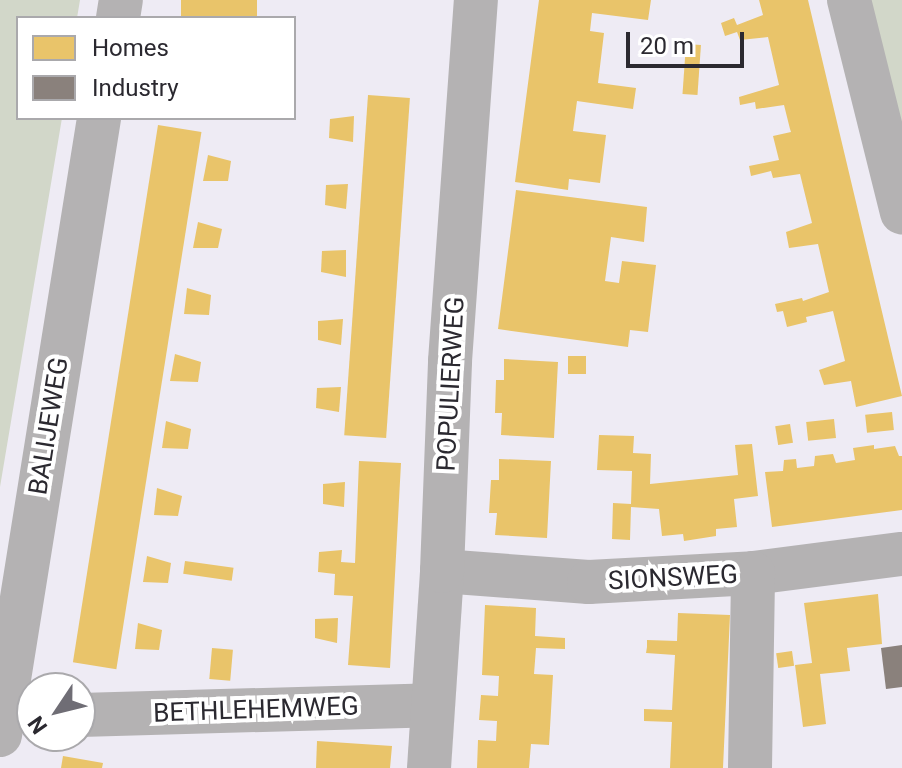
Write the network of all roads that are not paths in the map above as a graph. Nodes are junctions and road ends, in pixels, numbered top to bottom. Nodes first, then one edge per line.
1 (476, 0) edge
2 (849, 0) edge
3 (99, 120) edge
4 (902, 212) edge
5 (902, 554) edge
6 (442, 571) junction
7 (753, 573) junction
8 (432, 705) junction
9 (96, 715) edge
10 (9, 722) edge
11 (429, 768) edge
12 (750, 768) edge

1 - 6 street, POPULIERWEG
2 - 4 street
3 - 10 street, BALIJEWEG
5 - 7 street, SIONSWEG
6 - 7 street, SIONSWEG
6 - 8 street, POPULIERWEG
7 - 12 street
8 - 9 street, BETHLEHEMWEG
8 - 11 street, POPULIERWEG

